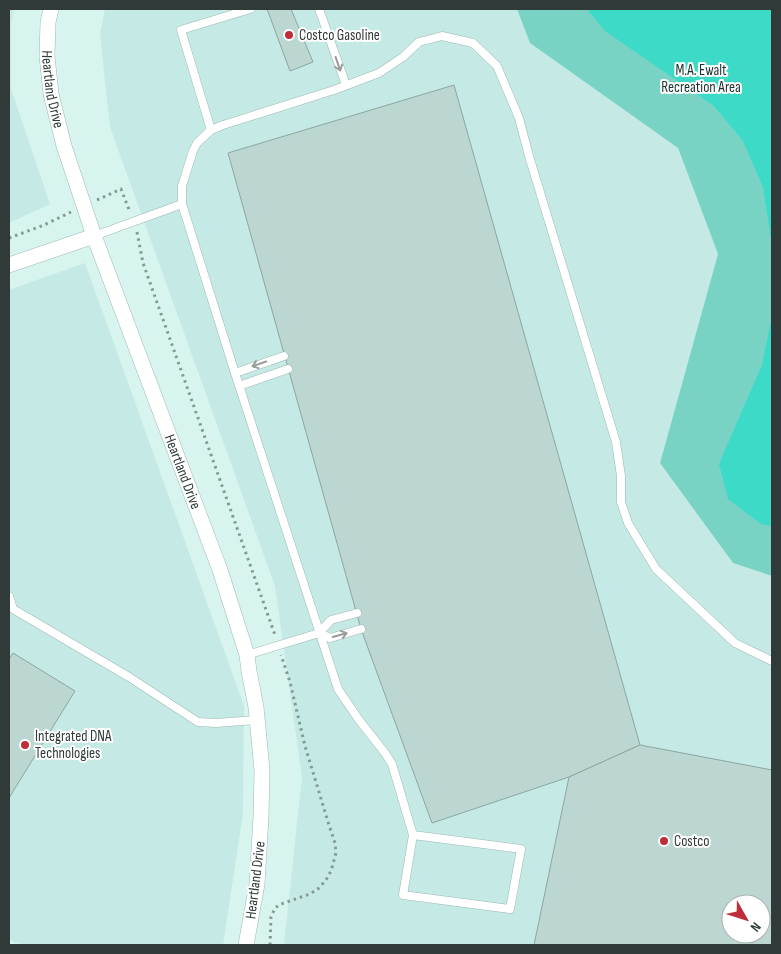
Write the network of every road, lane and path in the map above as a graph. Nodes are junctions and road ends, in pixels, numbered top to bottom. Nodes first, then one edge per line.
1 (51, 9) edge
2 (250, 9) edge
3 (319, 9) edge
4 (346, 86) junction
5 (211, 130) junction
6 (120, 189) dead end
7 (126, 204) dead end
8 (182, 204) junction
9 (70, 212) dead end
10 (94, 236) junction
11 (139, 236) dead end
12 (9, 238) edge
13 (9, 265) edge
14 (284, 356) dead end
15 (288, 369) dead end
16 (234, 373) junction
17 (239, 386) junction
18 (9, 596) edge
19 (11, 607) edge
20 (357, 613) dead end
21 (273, 627) dead end
22 (361, 629) dead end
23 (319, 633) junction
24 (247, 655) junction
25 (282, 659) dead end
26 (772, 661) edge
27 (258, 720) junction
28 (413, 835) junction
29 (246, 945) edge
30 (270, 945) edge

1 - 10 street, Heartland Drive
2 - 5 lane
3 -> 4 lane
4 - 5 lane
4 - 26 lane
5 - 8 lane
6 - 7 path
8 - 10 lane
8 - 16 lane
9 - 12 path
10 - 13 street
10 - 24 street, Heartland Drive
11 - 21 path
14 -> 16 lane
15 - 17 lane
16 - 17 lane
17 - 23 lane
18 - 19 lane
19 - 27 lane
20 - 23 lane
23 -> 22 lane
23 - 24 lane
23 - 28 lane
24 - 27 street, Heartland Drive
25 - 30 path
27 - 29 street, Heartland Drive
28 - 28 lane

